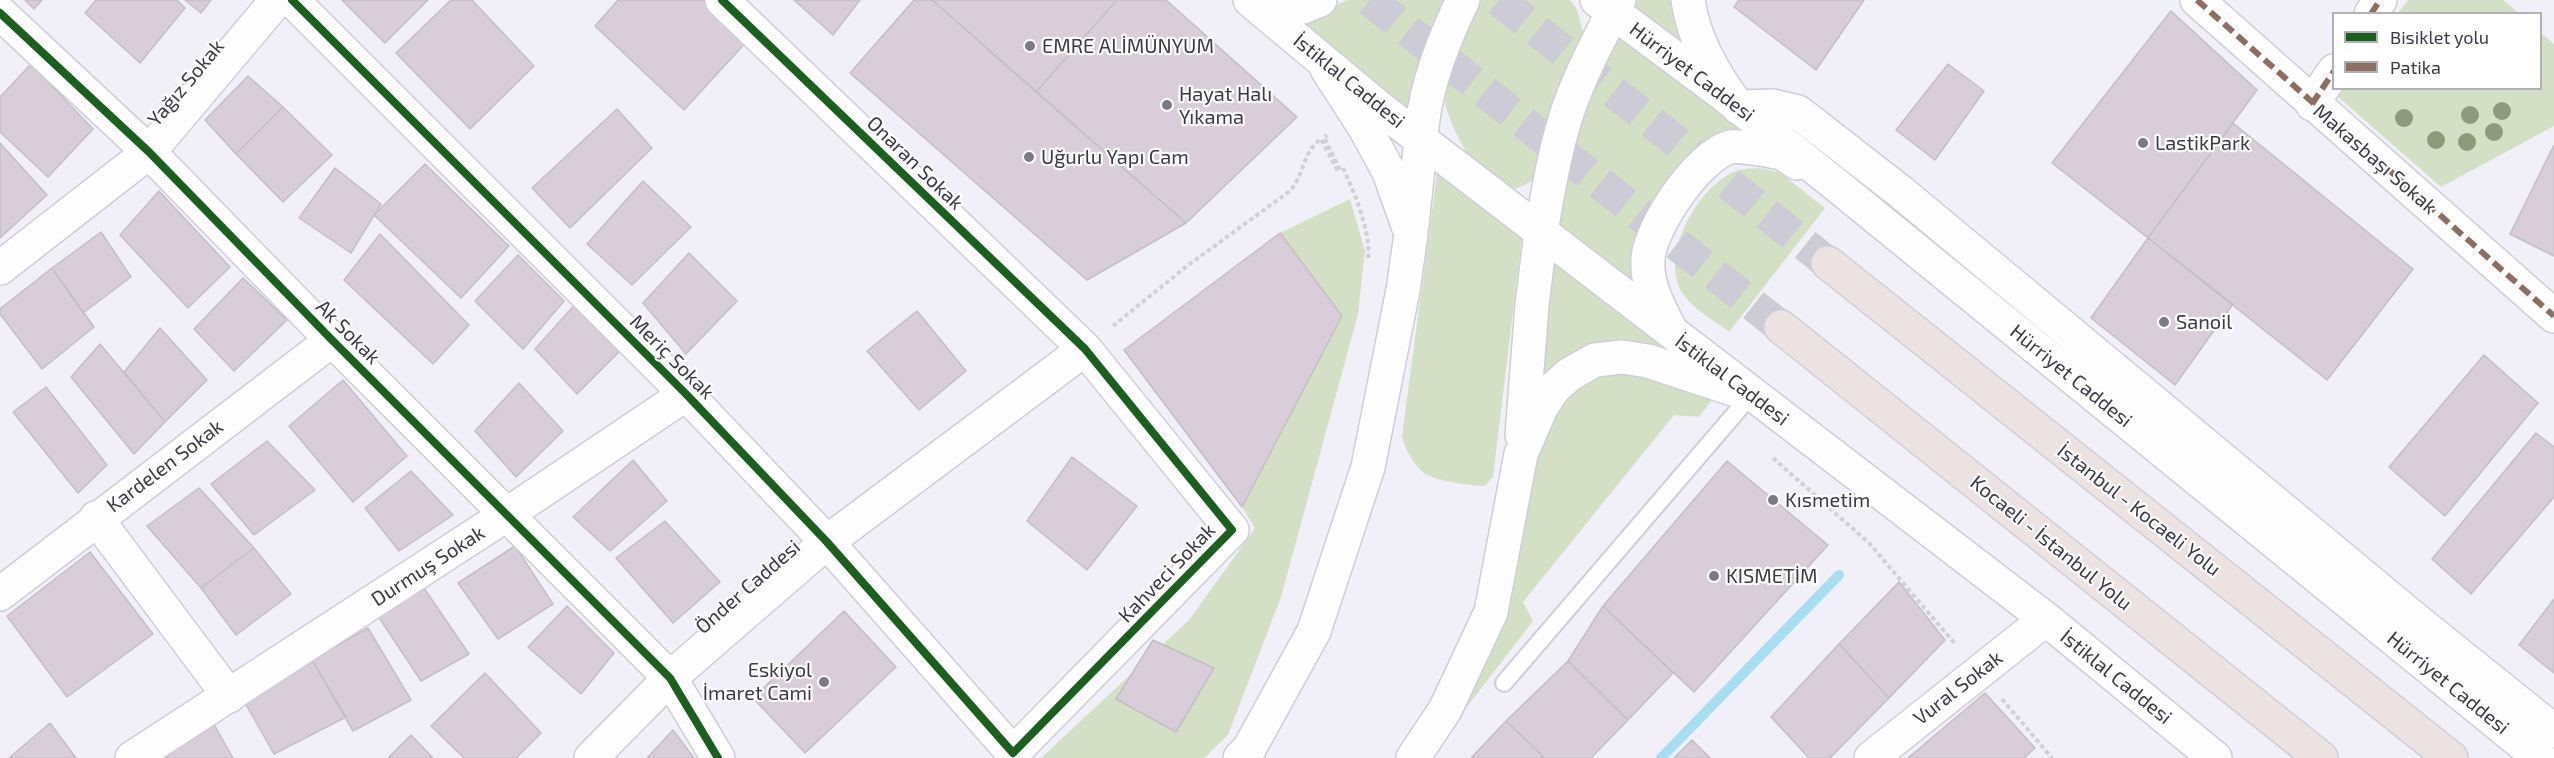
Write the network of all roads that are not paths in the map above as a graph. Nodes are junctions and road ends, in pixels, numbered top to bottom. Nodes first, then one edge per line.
1 (278, 0) edge
2 (291, 0) edge
3 (722, 0) edge
4 (1320, 0) edge
5 (1463, 0) edge
6 (1688, 0) edge
7 (2197, 0) edge
8 (1251, 1) edge
9 (1604, 3) edge
10 (0, 13) edge
11 (1321, 60) junction
12 (2332, 74) edge
13 (1431, 82) junction
14 (2312, 104) junction
15 (1738, 107) junction
16 (1421, 140) junction
17 (149, 152) junction
18 (1551, 178) junction
19 (1482, 187) junction
20 (1840, 188) junction
21 (1541, 232) junction
22 (1411, 234) junction
23 (1828, 263) tunnel mouth
24 (0, 268) edge
25 (2554, 316) edge
26 (1781, 327) tunnel mouth
27 (1672, 334) junction
28 (332, 340) junction
29 (1085, 350) junction
30 (686, 394) junction
31 (1751, 395) junction
32 (1521, 454) junction
33 (506, 515) junction
34 (96, 518) junction
35 (827, 542) junction
36 (4, 582) edge
37 (2046, 620) junction
38 (670, 678) junction
39 (1504, 683) dead end
40 (229, 696) junction
41 (2554, 731) edge
42 (1013, 753) joint
43 (132, 758) edge
44 (591, 758) edge
45 (718, 758) edge
46 (1239, 758) edge
47 (1413, 758) edge
48 (1870, 758) edge
49 (2215, 758) edge
50 (2321, 758) edge
51 (2451, 758) edge
52 (2540, 758) edge

1 - 17 street, Yağız Sokak
2 - 30 street, Meriç Sokak
3 - 29 street, Onaran Sokak
4 - 8 street
5 - 13 street
6 - 15 street
7 - 14 street, Makasbaşı Sokak
8 - 11 street, İstiklal Caddesi
9 - 15 street, Hürriyet Caddesi
9 - 18 street
10 - 17 street, Ak Sokak
11 - 16 street, İstiklal Caddesi
11 - 22 street
12 - 14 street
13 - 16 street
13 - 19 street
14 - 25 street, Makasbaşı Sokak
15 - 20 street, Hürriyet Caddesi
15 - 41 street
16 - 19 street, İstiklal Caddesi
16 - 22 street
17 - 24 street, Yağız Sokak
17 - 28 street, Ak Sokak
18 - 19 street
18 - 21 street
19 - 21 street, İstiklal Caddesi
20 - 27 street
20 - 52 street, Hürriyet Caddesi
21 - 27 street, İstiklal Caddesi
21 - 32 street
22 - 46 street
23 - 51 highway, İstanbul - Kocaeli Yolu
26 - 50 highway, Kocaeli - İstanbul Yolu
27 - 31 street, İstiklal Caddesi
28 - 33 street, Ak Sokak
28 - 34 street, Kardelen Sokak
29 - 35 street, Önder Caddesi
29 - 42 street, Kahveci Sokak
30 - 33 street, Durmuş Sokak
30 - 35 street, Meriç Sokak
31 - 32 street
31 - 37 street, İstiklal Caddesi
31 - 39 lane
32 - 47 street
33 - 38 street, Ak Sokak
33 - 40 street, Durmuş Sokak
34 - 36 street, Kardelen Sokak
34 - 40 street
35 - 38 street, Önder Caddesi
35 - 42 street, Meriç Sokak
37 - 48 street, Vural Sokak
37 - 49 street, İstiklal Caddesi
38 - 44 street, Önder Caddesi
38 - 45 street, Ak Sokak
40 - 43 street, Durmuş Sokak

